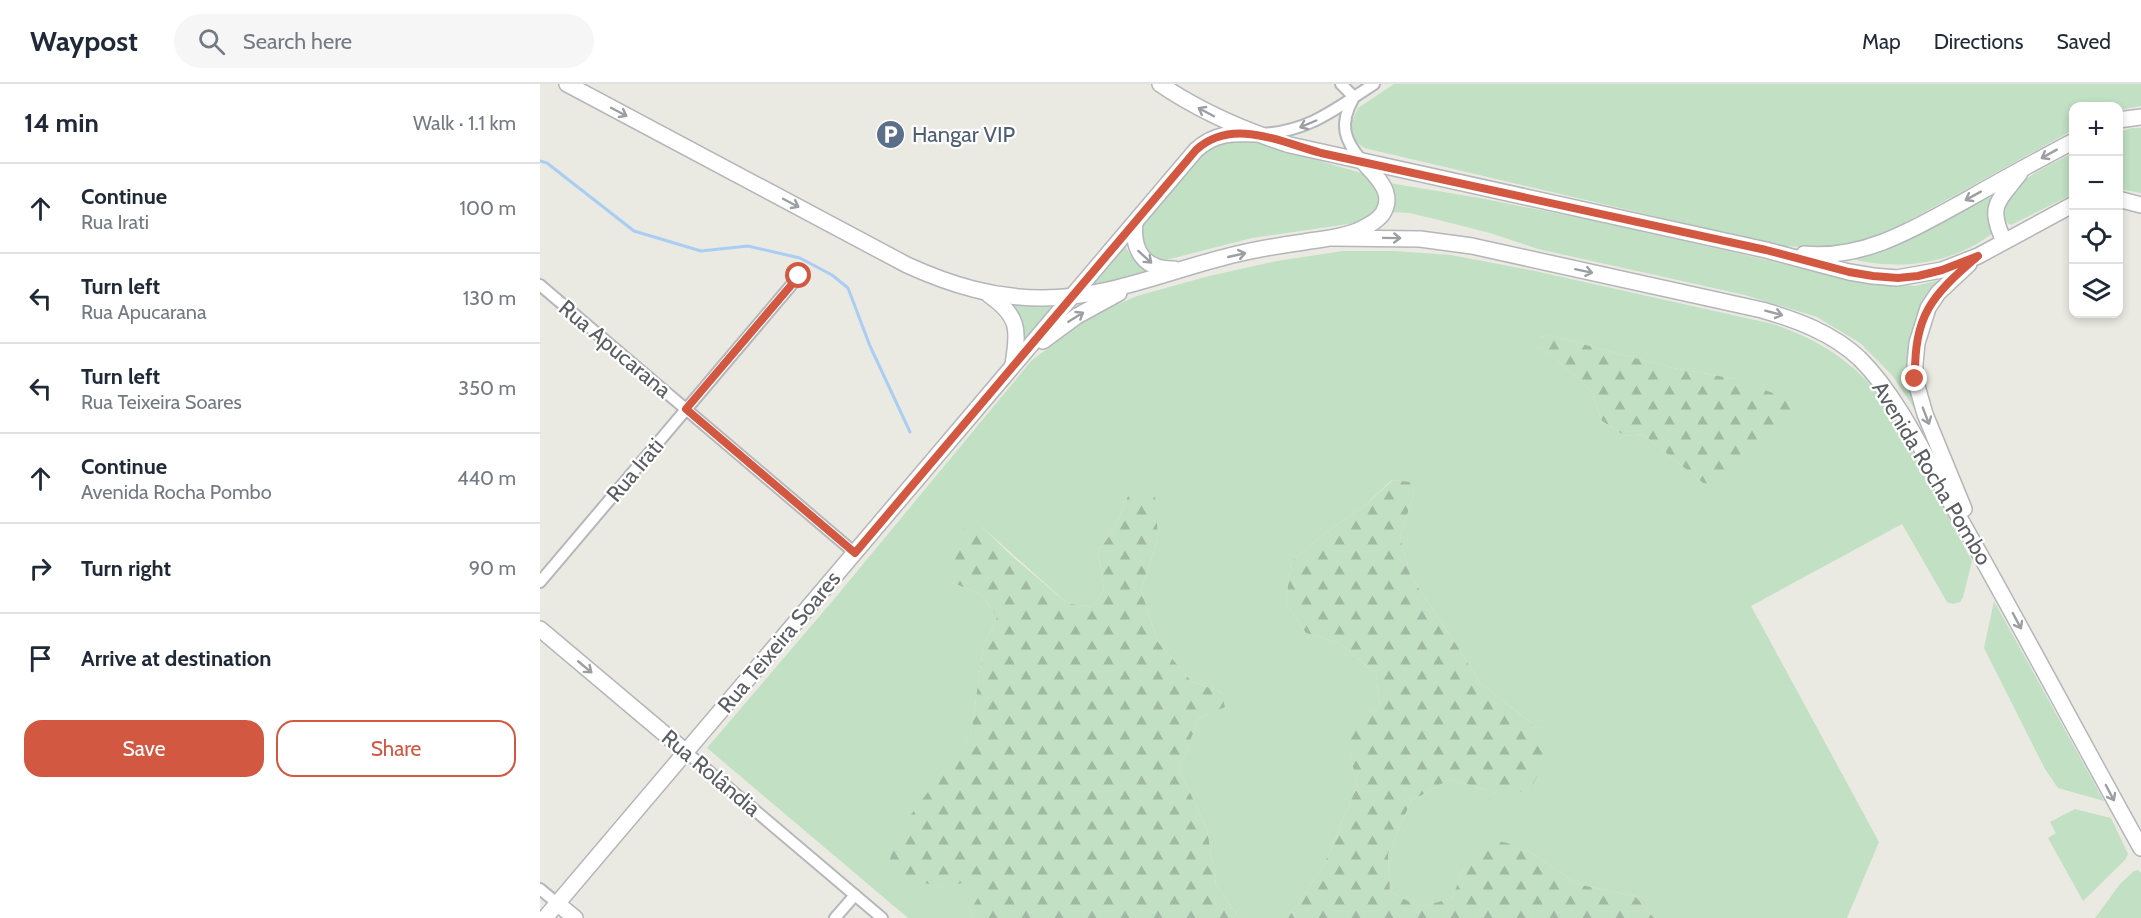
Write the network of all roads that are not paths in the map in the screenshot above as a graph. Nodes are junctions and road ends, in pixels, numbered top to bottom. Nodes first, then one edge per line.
1 (567, 84) edge
2 (1160, 84) edge
3 (1341, 84) edge
4 (1374, 84) edge
5 (1354, 97) junction
6 (2141, 117) edge
7 (2123, 119) edge
8 (1256, 134) junction
9 (2069, 143) edge
10 (1364, 163) junction
11 (2024, 168) junction
12 (2123, 200) edge
13 (2141, 205) edge
14 (2069, 206) edge
15 (1135, 223) junction
16 (1333, 238) junction
17 (2004, 241) junction
18 (1766, 250) junction
19 (1978, 256) junction
20 (1180, 269) junction
21 (799, 276) dead end
22 (1139, 283) junction
23 (540, 285) edge
24 (986, 293) junction
25 (1072, 297) junction
26 (1013, 366) junction
27 (686, 409) junction
28 (855, 553) junction
29 (1989, 570) junction
30 (540, 582) edge
31 (540, 629) edge
32 (686, 752) junction
33 (2141, 848) edge
34 (540, 889) edge
35 (855, 895) junction
36 (558, 904) junction
37 (545, 918) edge
38 (574, 918) edge
39 (835, 918) edge
40 (882, 918) edge

1 -> 24 main road
8 -> 2 main road
3 - 5 street
4 - 5 street, Rua Teixeira Soares
5 -> 8 street, Rua Teixeira Soares
5 - 10 street
6 - 7 main road
8 - 10 main road
8 - 15 main road, Rua Teixeira Soares
9 -> 11 main road
10 - 16 main road
10 - 18 main road
11 - 17 main road
11 -> 18 main road
12 - 13 main road
14 - 17 main road
15 -> 20 main road
15 - 25 main road, Rua Teixeira Soares
20 -> 16 main road
16 -> 29 main road, Avenida Rocha Pombo
17 - 19 main road
18 - 19 main road
19 -> 29 main road
20 - 22 main road
21 - 27 street, Rua Irati
22 - 25 main road
26 -> 22 main road, Rua Teixeira Soares
23 - 27 street, Rua Apucarana
24 - 25 main road
24 - 26 main road
25 - 26 main road, Rua Teixeira Soares
26 - 28 main road, Rua Teixeira Soares
27 - 28 street, Rua Apucarana
27 - 30 street, Rua Irati
28 - 32 main road, Rua Teixeira Soares
29 -> 33 main road, Avenida Rocha Pombo
31 -> 32 main road, Rua Rolândia
32 - 35 street, Rua Rolândia
32 - 36 main road, Rua Teixeira Soares
34 - 36 street
35 - 39 street
35 - 40 street, Rua Rolândia
36 - 37 main road, Rua Teixeira Soares
36 - 38 main road

